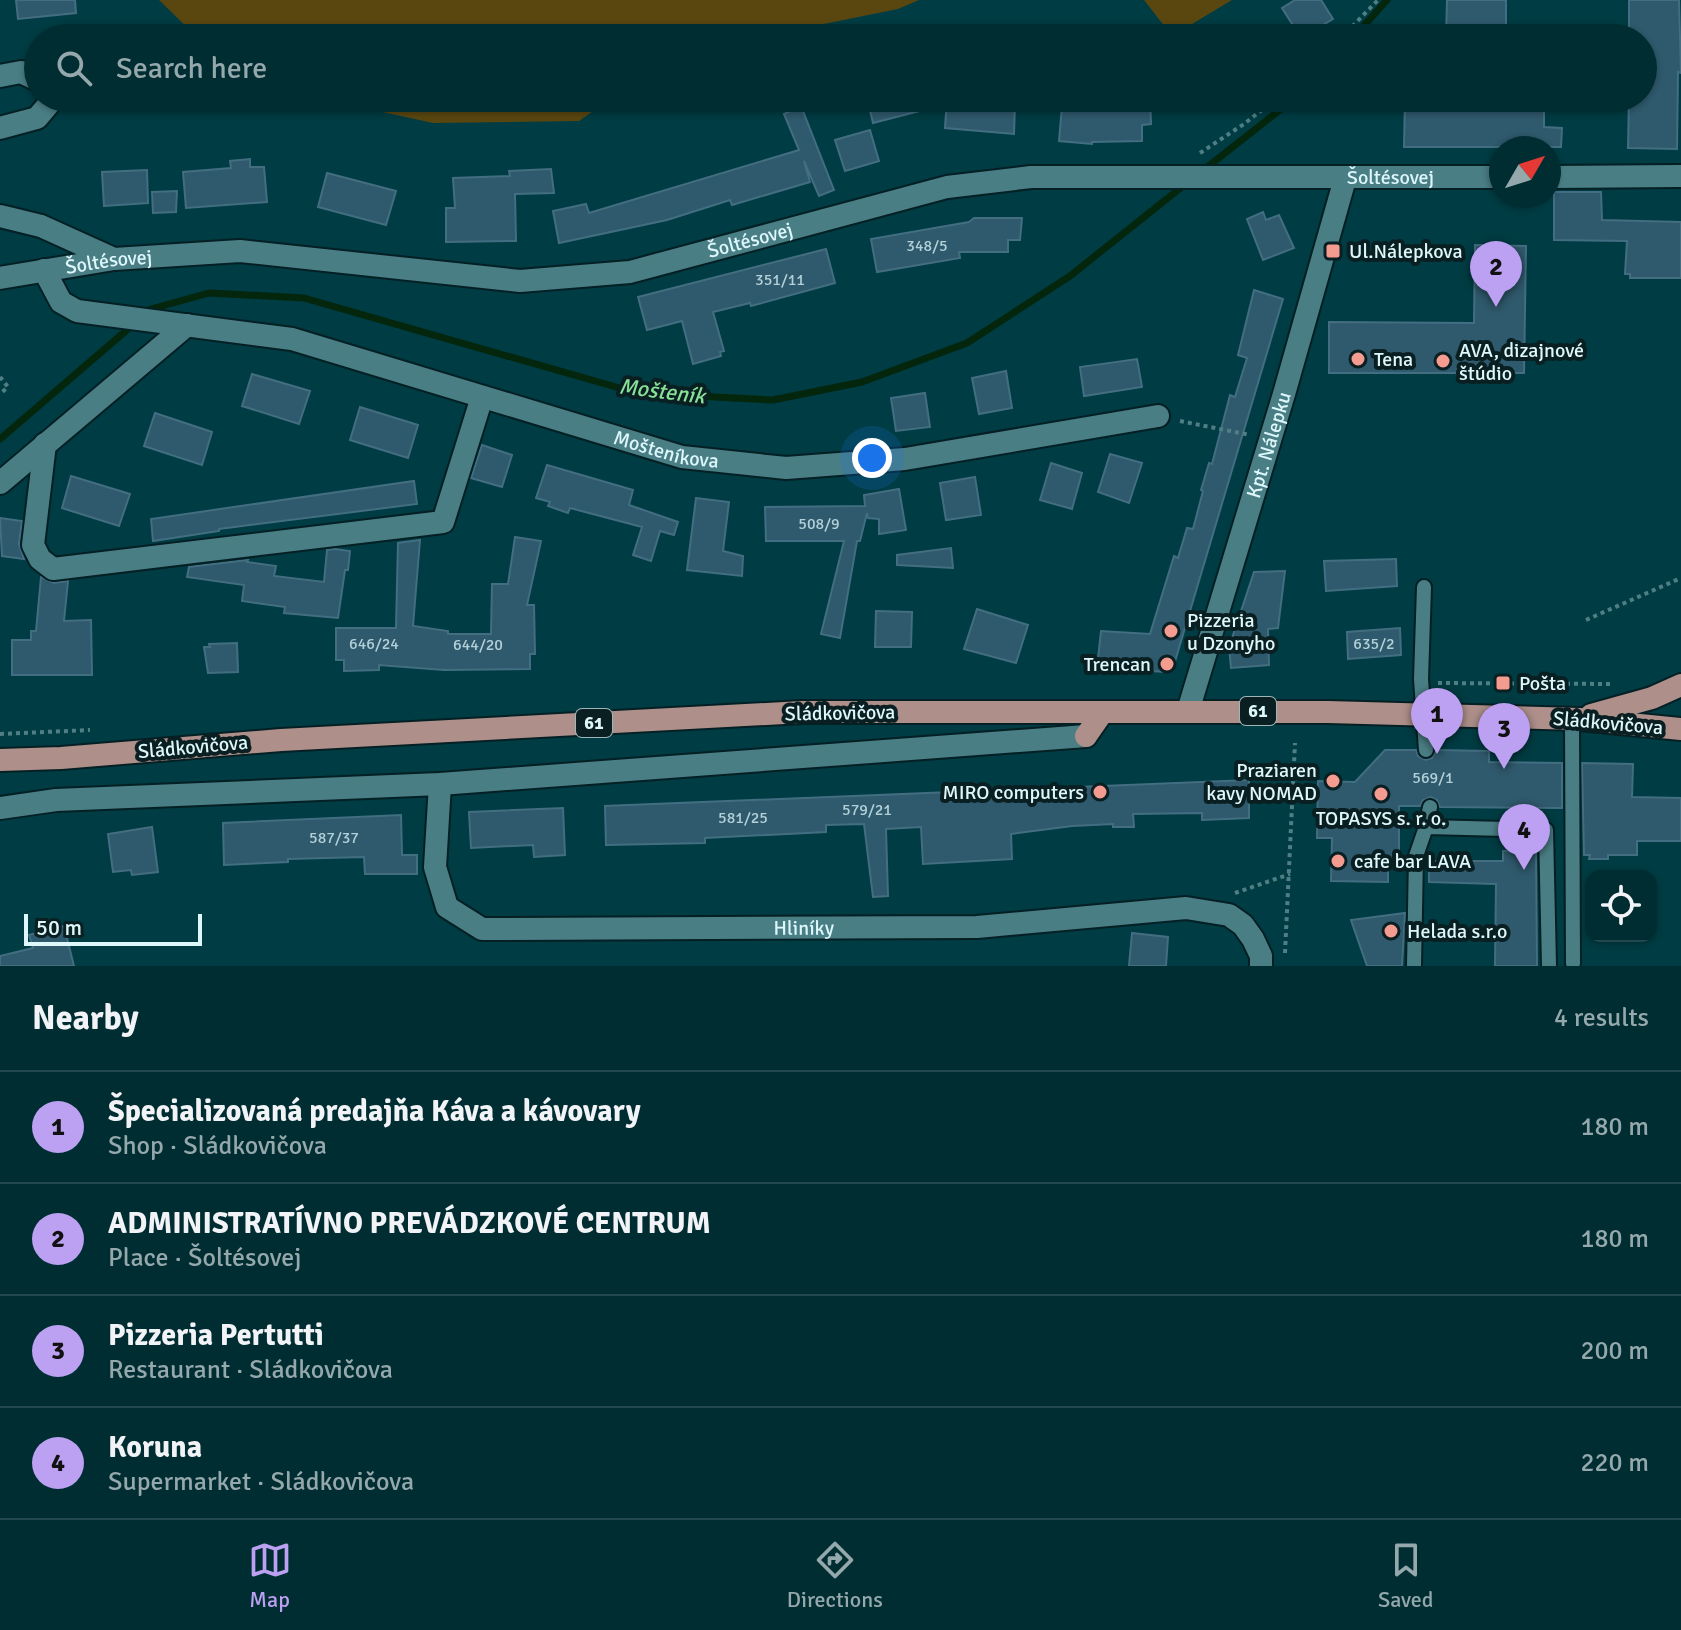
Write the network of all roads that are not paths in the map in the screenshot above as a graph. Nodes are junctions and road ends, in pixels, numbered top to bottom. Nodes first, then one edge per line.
1 (24, 73) edge
2 (0, 76) edge
3 (42, 112) edge
4 (0, 128) edge
5 (1681, 176) edge
6 (1489, 177) edge
7 (1561, 177) edge
8 (1345, 179) junction
9 (0, 216) edge
10 (114, 259) junction
11 (44, 270) junction
12 (0, 278) edge
13 (187, 325) junction
14 (482, 397) junction
15 (1158, 416) road end
16 (45, 444) junction
17 (0, 483) edge
18 (1424, 587) dead end
19 (1681, 685) edge
20 (1188, 711) junction
21 (1102, 713) junction
22 (1423, 714) junction
23 (1575, 719) junction
24 (1681, 729) edge
25 (1086, 736) joint
26 (1426, 750) dead end
27 (0, 760) edge
28 (440, 784) junction
29 (1430, 807) dead end
30 (0, 808) edge
31 (1426, 827) junction
32 (1573, 963) dead end
33 (1261, 966) edge
34 (1414, 966) edge
35 (1549, 966) edge

1 - 2 street
3 - 4 street
5 - 7 street
6 - 8 street, Šoltésovej
8 - 10 street, Šoltésovej
8 - 20 street, Kpt. Nálepku
9 - 10 street
10 - 11 street, Šoltésovej
11 - 12 street, Šoltésovej
11 - 13 street, Mošteníkova
13 - 14 street, Mošteníkova
13 - 16 street
14 - 15 street, Mošteníkova
14 - 16 street
16 - 17 street
18 - 22 lane
19 - 23 main road
20 - 21 main road, Sládkovičova / 61
20 - 22 main road, Sládkovičova / 61
21 - 25 main road
21 - 27 main road, Sládkovičova / 61
22 - 23 main road, Sládkovičova / 61
22 - 26 lane
23 - 24 main road, Sládkovičova / 61
23 - 32 lane
25 - 28 street, Sládkovičova
28 - 30 street, Sládkovičova
28 - 33 street, Hliníky
29 - 31 lane
31 - 34 lane
31 - 35 lane

